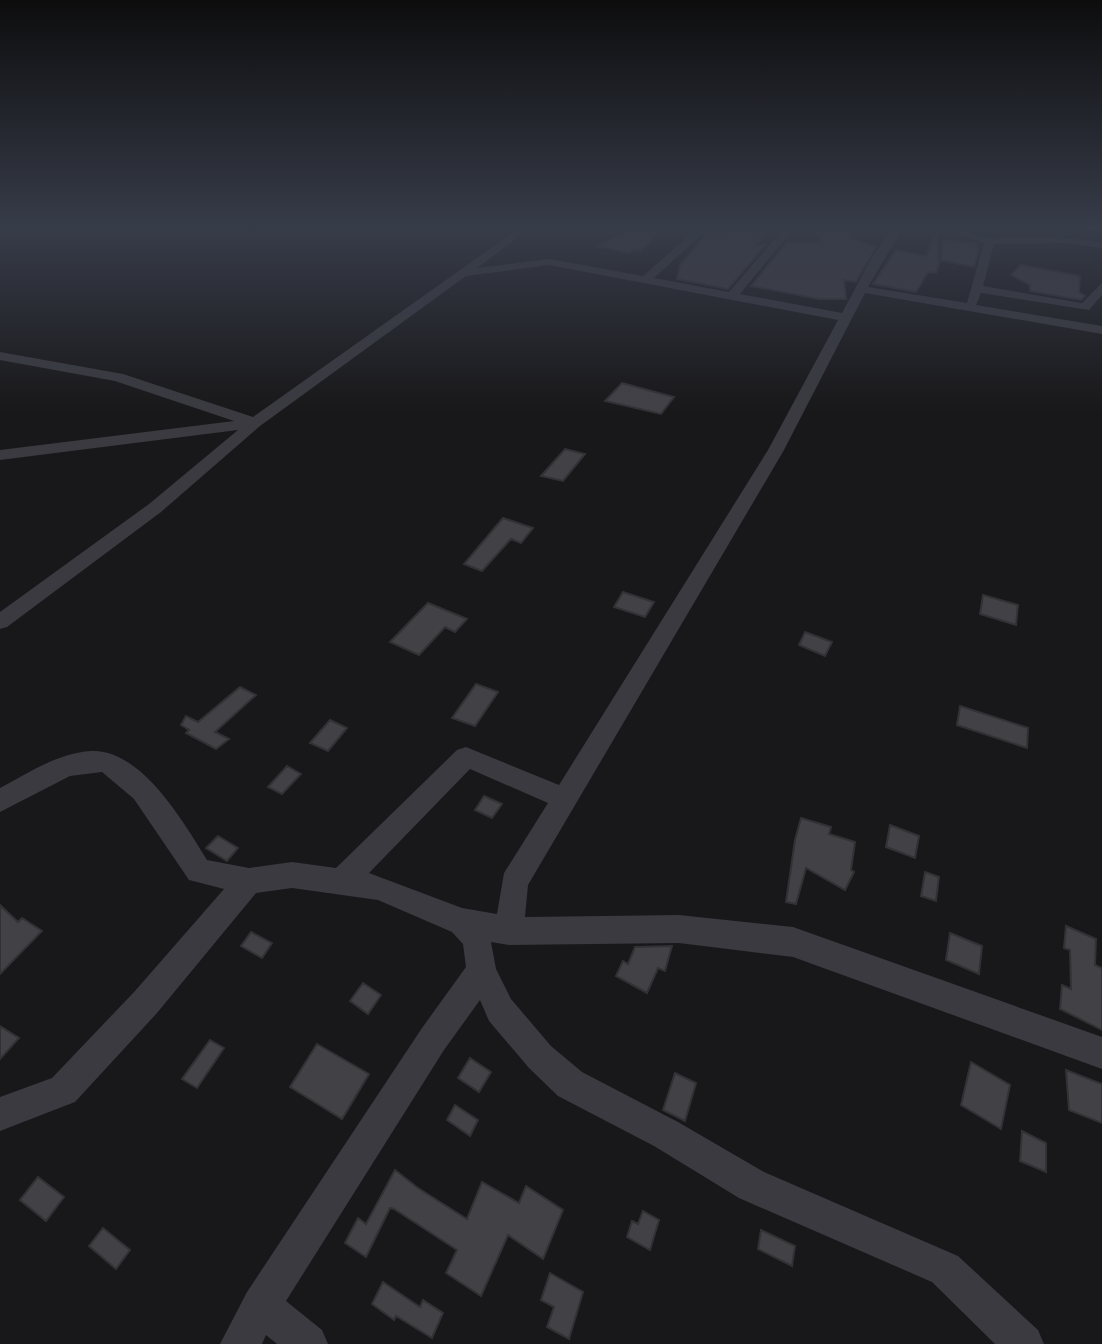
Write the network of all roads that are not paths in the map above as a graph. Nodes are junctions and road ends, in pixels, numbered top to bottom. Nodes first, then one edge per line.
1 (441, 289) edge
2 (684, 289) edge
3 (739, 289) edge
4 (861, 289) joint
5 (976, 289) joint
6 (1101, 289) edge
7 (731, 298) junction
8 (971, 307) junction
9 (846, 318) junction
10 (1102, 330) edge
11 (0, 356) edge
12 (255, 423) junction
13 (0, 455) edge
14 (0, 622) edge
15 (564, 798) junction
16 (0, 801) edge
17 (249, 881) junction
18 (342, 881) junction
19 (462, 922) junction
20 (509, 931) junction
21 (482, 971) junction
22 (1102, 1053) edge
23 (0, 1114) edge
24 (261, 1306) junction
25 (240, 1344) edge
26 (308, 1344) edge
27 (1024, 1344) edge

1 - 12 street
2 - 7 street
3 - 7 street
4 - 8 street
4 - 9 street
5 - 6 street
5 - 8 street
7 - 9 street
8 - 10 street
9 - 15 street
11 - 12 street
12 - 13 street
12 - 14 street
15 - 18 street
15 - 20 street
16 - 17 street
17 - 18 street
17 - 23 street
18 - 19 street
19 - 20 street
19 - 21 street
20 - 22 street
21 - 24 street
21 - 27 street
24 - 25 street
24 - 26 street

